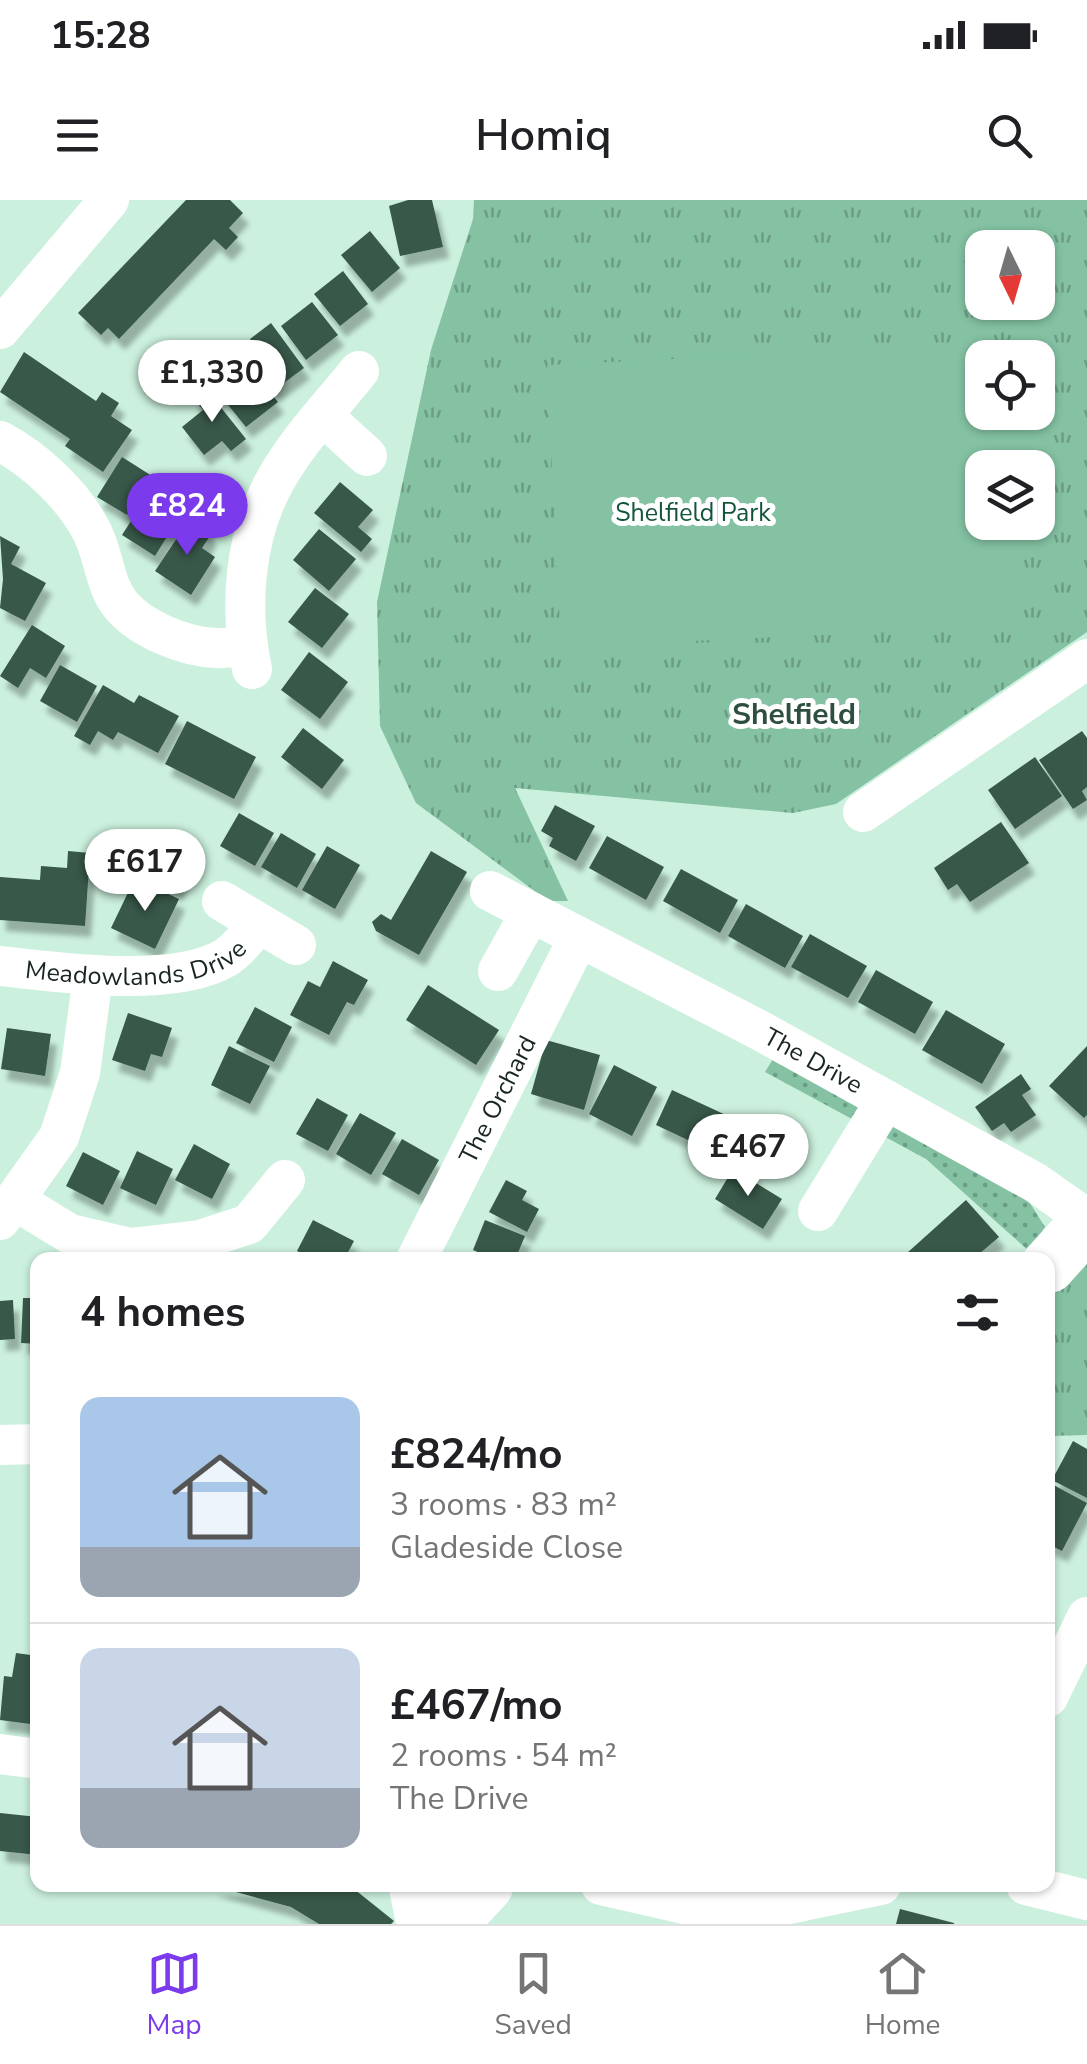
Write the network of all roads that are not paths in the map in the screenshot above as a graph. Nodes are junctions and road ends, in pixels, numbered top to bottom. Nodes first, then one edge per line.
1 (89, 206) edge
2 (0, 329) edge
3 (359, 371) dead end
4 (323, 416) junction
5 (0, 441) edge
6 (367, 456) dead end
7 (1087, 659) edge
8 (893, 809) dead end
9 (490, 891) dead end
10 (222, 901) dead end
11 (531, 912) junction
12 (258, 925) junction
13 (580, 937) junction
14 (296, 945) dead end
15 (0, 966) edge
16 (498, 971) dead end
17 (93, 976) junction
18 (886, 1100) junction
19 (285, 1180) dead end
20 (8, 1210) edge
21 (818, 1211) dead end
22 (1087, 1221) edge
23 (420, 1252) edge
24 (1055, 1258) edge
25 (30, 1444) edge
26 (0, 1445) edge
27 (1087, 1618) edge
28 (1055, 1680) edge
29 (0, 1754) edge
30 (30, 1758) edge
31 (417, 1892) edge
32 (480, 1892) edge
33 (632, 1892) edge
34 (1054, 1892) edge
35 (1087, 1900) edge
36 (858, 1901) edge
37 (424, 1924) edge
38 (450, 1924) edge

1 - 2 street
3 - 4 street
4 - 5 street
4 - 6 street
7 - 8 street
9 - 11 street, The Drive
10 - 12 street, Meadowlands Drive
11 - 13 street, The Drive
11 - 16 street
12 - 14 street, Meadowlands Drive
12 - 17 street, Meadowlands Drive
13 - 18 street, The Drive
13 - 23 street, The Orchard
15 - 17 street, Meadowlands Drive
17 - 20 street
18 - 21 street
18 - 22 street, The Drive
19 - 20 street
22 - 24 highway
25 - 26 street
27 - 28 street
29 - 30 street
31 - 37 highway
32 - 38 highway
33 - 36 street
34 - 35 street

